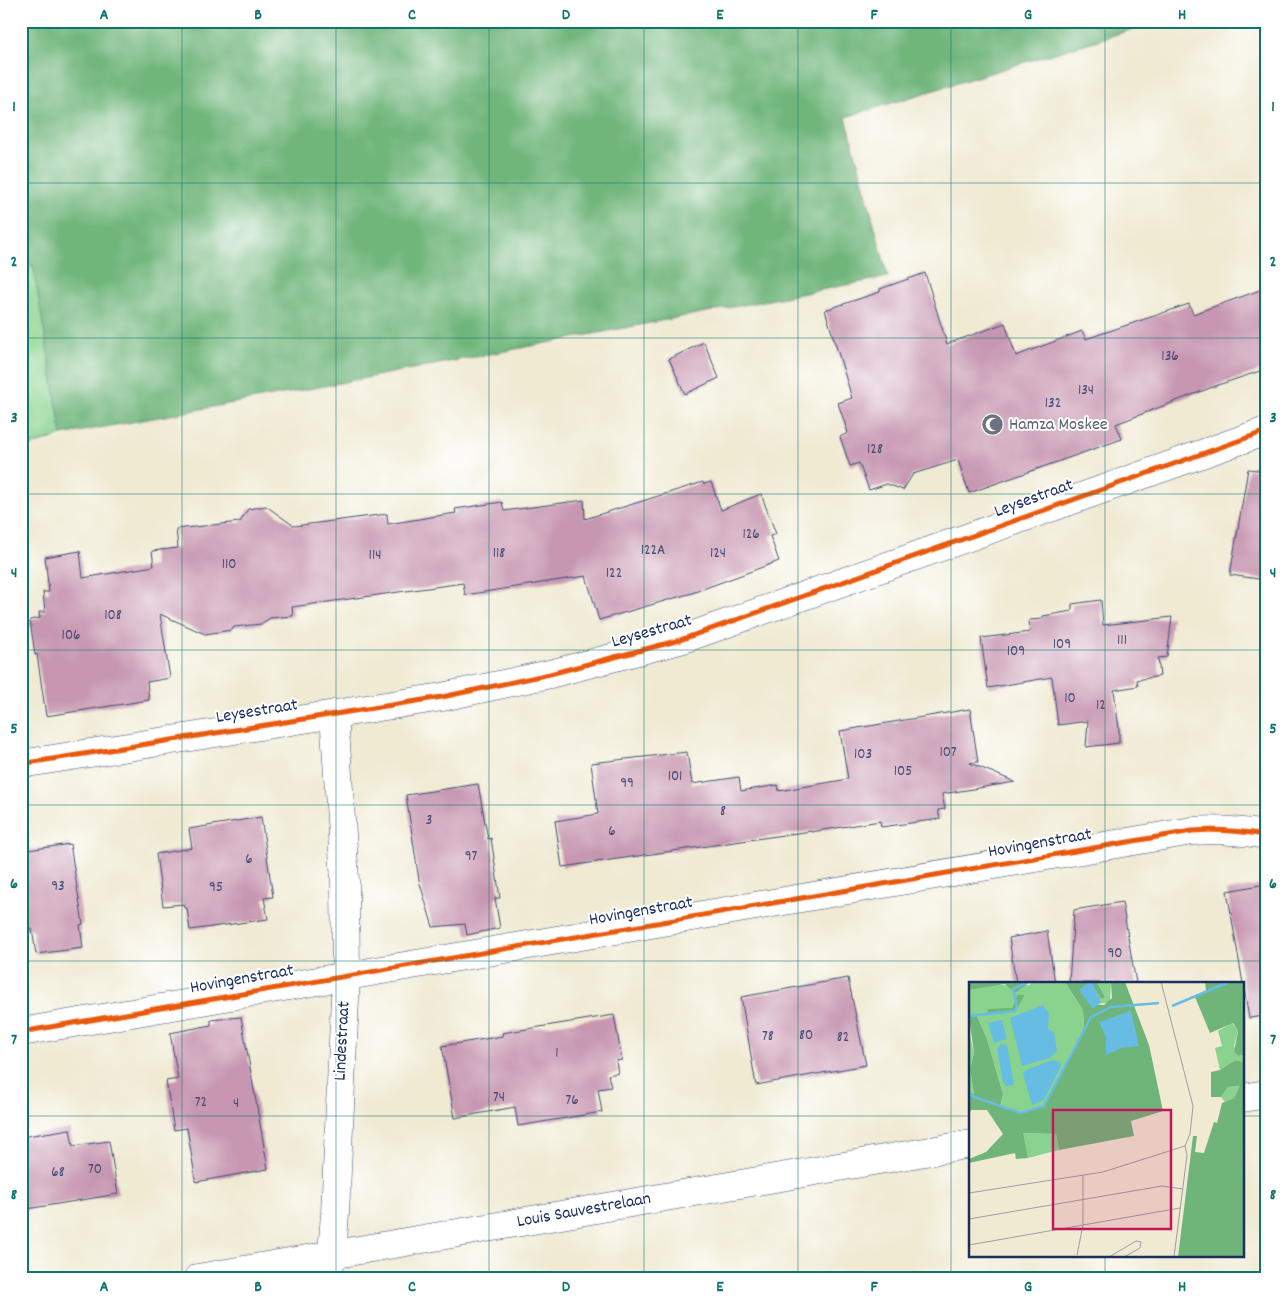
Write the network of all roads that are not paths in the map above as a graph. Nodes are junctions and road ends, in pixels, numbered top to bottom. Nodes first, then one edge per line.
1 (1266, 431) edge
2 (334, 714) junction
3 (21, 764) edge
4 (1266, 835) edge
5 (346, 976) junction
6 (21, 1032) edge
7 (1266, 1094) edge
8 (1244, 1098) edge
9 (969, 1144) edge
10 (330, 1266) edge
11 (198, 1278) edge

1 - 2 street, Leysestraat
2 - 3 street, Leysestraat
2 - 5 street, Lindestraat
4 - 5 street, Hovingenstraat
5 - 6 street, Hovingenstraat
5 - 10 street, Lindestraat
7 - 8 street
9 - 10 street, Louis Sauvestrelaan
10 - 11 street, Louis Sauvestrelaan

